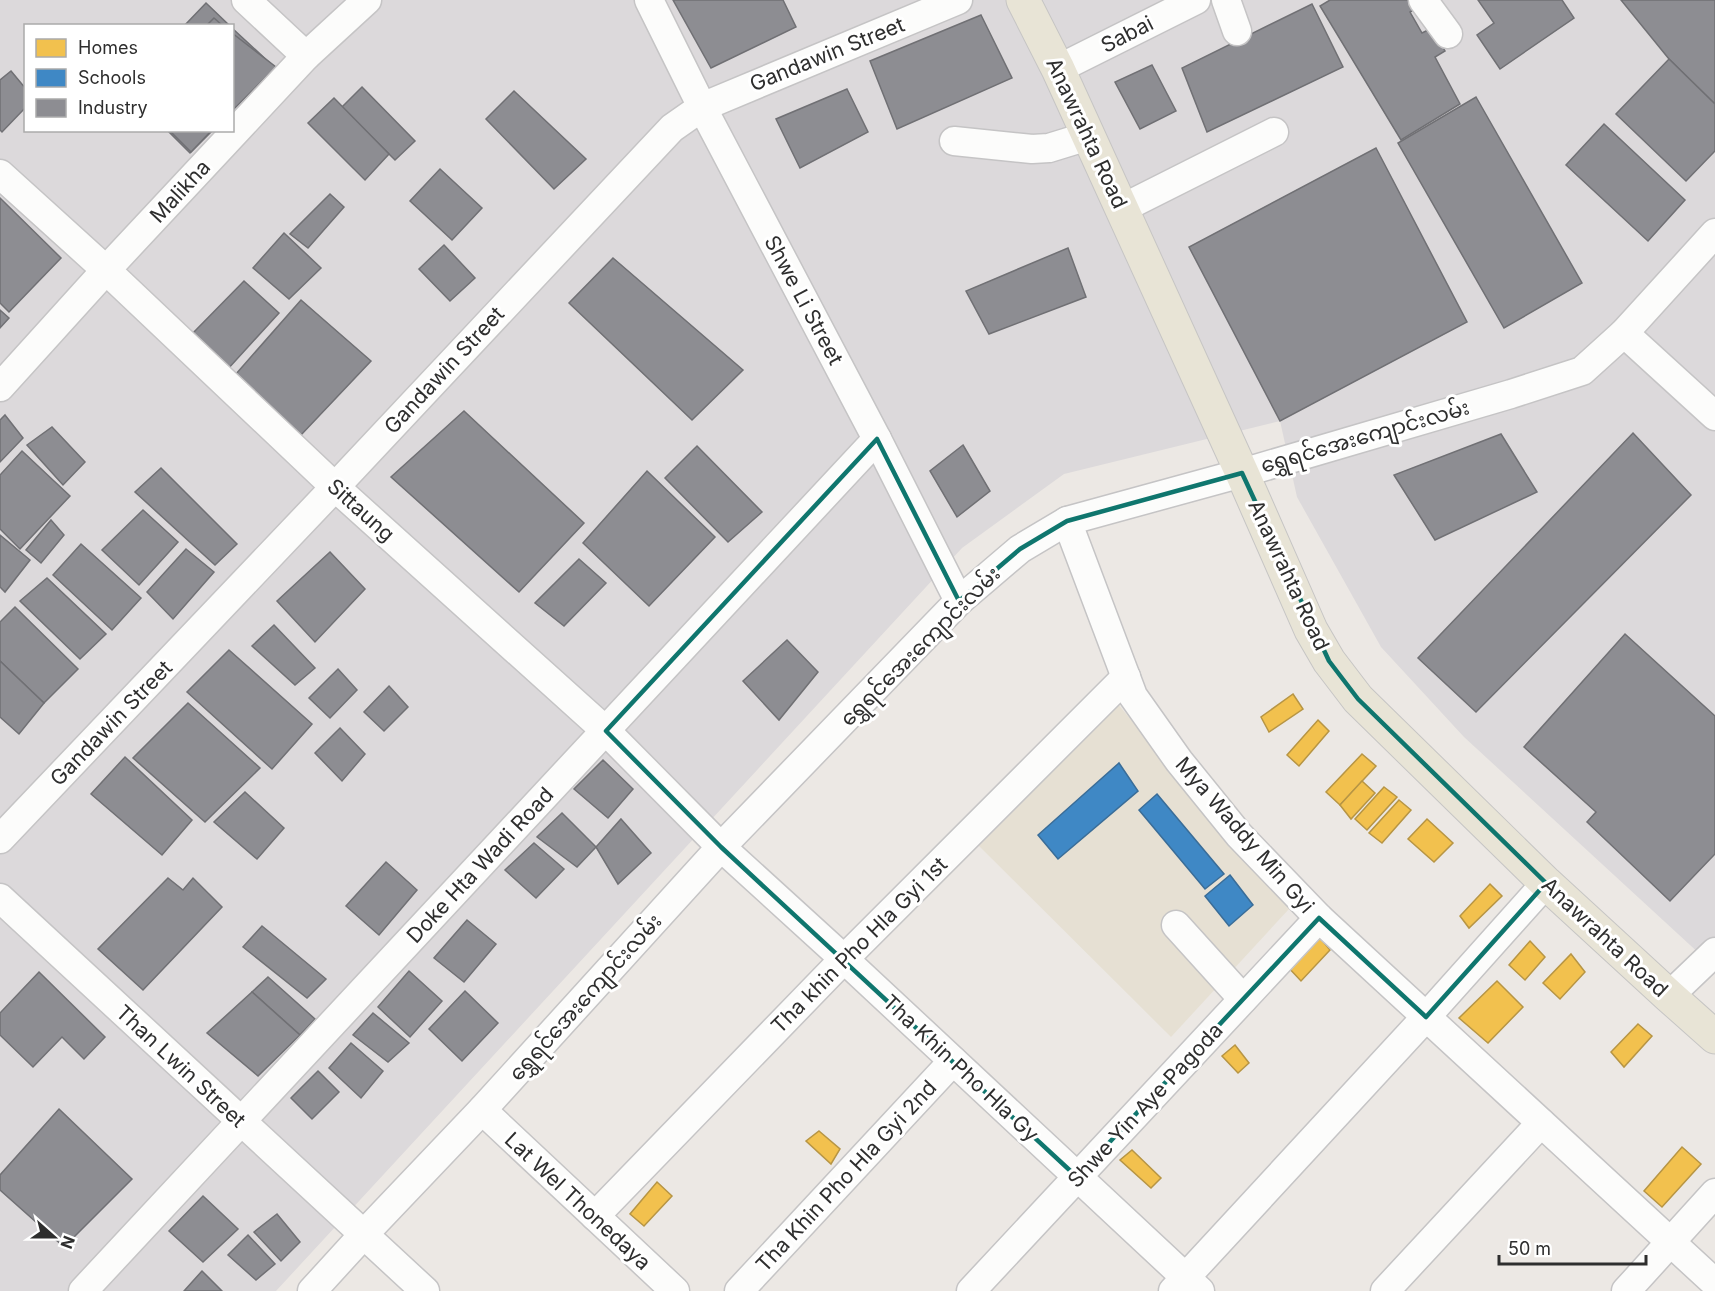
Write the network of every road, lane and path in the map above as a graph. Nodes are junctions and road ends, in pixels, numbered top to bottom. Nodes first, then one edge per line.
1 (246, 0) edge
2 (367, 0) edge
3 (649, 0) edge
4 (958, 0) edge
5 (1023, 0) edge
6 (1196, 0) edge
7 (1226, 0) edge
8 (1423, 0) edge
9 (1237, 31) dead end
10 (1448, 34) dead end
11 (306, 56) junction
12 (1058, 69) junction
13 (702, 107) junction
14 (1274, 132) dead end
15 (1088, 136) junction
16 (954, 141) dead end
17 (0, 174) edge
18 (1121, 209) junction
19 (1715, 233) edge
20 (106, 270) junction
21 (1623, 333) junction
22 (0, 387) edge
23 (1715, 416) edge
24 (877, 440) junction
25 (1242, 473) junction
26 (335, 487) junction
27 (1067, 521) junction
28 (959, 601) junction
29 (1126, 677) junction
30 (606, 731) junction
31 (0, 839) edge
32 (721, 847) junction
33 (1546, 883) junction
34 (0, 898) edge
35 (1319, 918) junction
36 (1176, 925) dead end
37 (1715, 951) edge
38 (844, 959) junction
39 (1669, 996) junction
40 (1243, 999) junction
41 (1426, 1017) junction
42 (1715, 1037) edge
43 (953, 1061) junction
44 (482, 1110) junction
45 (241, 1122) junction
46 (1541, 1123) junction
47 (1077, 1177) junction
48 (1715, 1193) edge
49 (595, 1216) junction
50 (364, 1234) junction
51 (1671, 1242) junction
52 (1715, 1283) edge
53 (1186, 1287) edge
54 (83, 1291) edge
55 (312, 1291) edge
56 (425, 1291) edge
57 (675, 1291) edge
58 (739, 1291) edge
59 (971, 1291) edge
60 (1385, 1291) edge
61 (1626, 1291) edge

1 - 11 street
2 - 11 street, Malikha
3 - 13 street, Shwe Li Street
4 - 13 street, Gandawin Street
5 - 12 main road, Anawrahta Road
6 - 12 street, Sabai
7 - 9 street
8 - 10 street
11 - 20 street, Malikha
12 - 15 main road, Anawrahta Road
13 - 24 street, Shwe Li Street
13 - 26 street, Gandawin Street
14 - 18 street
15 - 16 street
15 - 18 main road, Anawrahta Road
17 - 20 street, Sittaung
18 - 25 main road, Anawrahta Road
19 - 21 street, ရွှေရင်အေးကျောင်းလမ်း
20 - 22 street, Malikha
20 - 26 street, Sittaung
21 - 23 street
21 - 25 street, ရွှေရင်အေးကျောင်းလမ်း
24 - 28 street, Shwe Li Street
24 - 30 street, Doke Hta Wadi Road
25 - 27 street, ရွှေရင်အေးကျောင်းလမ်း
25 - 33 main road, Anawrahta Road
26 - 30 street, Sittaung
26 - 31 street, Gandawin Street
27 - 28 street, ရွှေရင်အေးကျောင်းလမ်း
27 - 29 street, Mya Waddy Min Gyi
28 - 32 street, ရွှေရင်အေးကျောင်းလမ်း
29 - 35 street, Mya Waddy Min Gyi
29 - 38 street, Tha khin Pho Hla Gyi 1st
30 - 32 street, Sittaung
30 - 45 street, Doke Hta Wadi Road
32 - 38 street, Tha Khin Pho Hla Gy
32 - 44 street, ရွှေရင်အေးကျောင်းလမ်း
33 - 39 main road, Anawrahta Road
33 - 41 street
34 - 45 street, Than Lwin Street
35 - 40 street, Shwe Yin Aye Pagoda
35 - 41 street, Mya Waddy Min Gyi
36 - 40 street
37 - 39 street
38 - 43 street, Tha Khin Pho Hla Gy
38 - 49 street, Tha khin Pho Hla Gyi 1st
39 - 42 main road, Anawrahta Road
40 - 47 street, Shwe Yin Aye Pagoda
41 - 46 street, Mya Waddy Min Gyi
41 - 53 street
43 - 47 street, Tha Khin Pho Hla Gy
43 - 58 street, Tha Khin Pho Hla Gyi 2nd
44 - 49 street, Lat Wel Thonedaya
44 - 50 street, ရွှေရင်အေးကျောင်းလမ်း
45 - 50 street, Than Lwin Street
45 - 54 street, Doke Hta Wadi Road
46 - 51 street, Mya Waddy Min Gyi
46 - 60 street
47 - 53 street, Tha Khin Pho Hla Gy
47 - 59 street, Shwe Yin Aye Pagoda
48 - 51 street
49 - 57 street, Lat Wel Thonedaya
50 - 55 street, ရွှေရင်အေးကျောင်းလမ်း
50 - 56 street, Than Lwin Street
51 - 52 street, Mya Waddy Min Gyi
51 - 61 street

